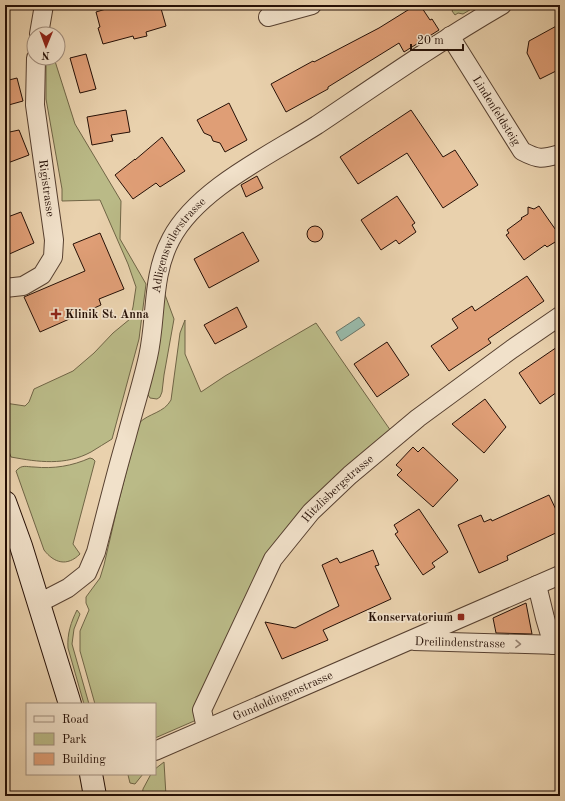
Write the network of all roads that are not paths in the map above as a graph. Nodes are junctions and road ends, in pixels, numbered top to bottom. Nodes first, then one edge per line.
1 (44, 5) edge
2 (312, 5) edge
3 (502, 5) edge
4 (268, 17) dead end
5 (40, 26) edge
6 (450, 36) junction
7 (36, 66) edge
8 (560, 154) edge
9 (5, 288) edge
10 (560, 316) edge
11 (5, 502) edge
12 (560, 575) edge
13 (537, 585) junction
14 (39, 603) junction
15 (409, 640) junction
16 (556, 645) edge
17 (70, 703) edge
18 (206, 728) junction
19 (156, 751) edge
20 (90, 775) edge
21 (95, 796) edge

1 - 5 street
2 - 4 street
3 - 6 street, Adligenswilerstrasse
6 - 8 street, Lindenfeldsteig
6 - 14 street, Adligenswilerstrasse
7 - 9 street, Rigistrasse
10 - 18 street, Hitzlisbergstrasse
11 - 14 main road
12 - 13 street, Dreilindenstrasse
13 - 15 street, Dreilindenstrasse
13 - 16 street, Dreilindenstrasse
14 - 17 main road
15 -> 16 street, Dreilindenstrasse
15 - 18 street, Gundoldingenstrasse
18 - 19 street, Gundoldingenstrasse
20 - 21 main road

